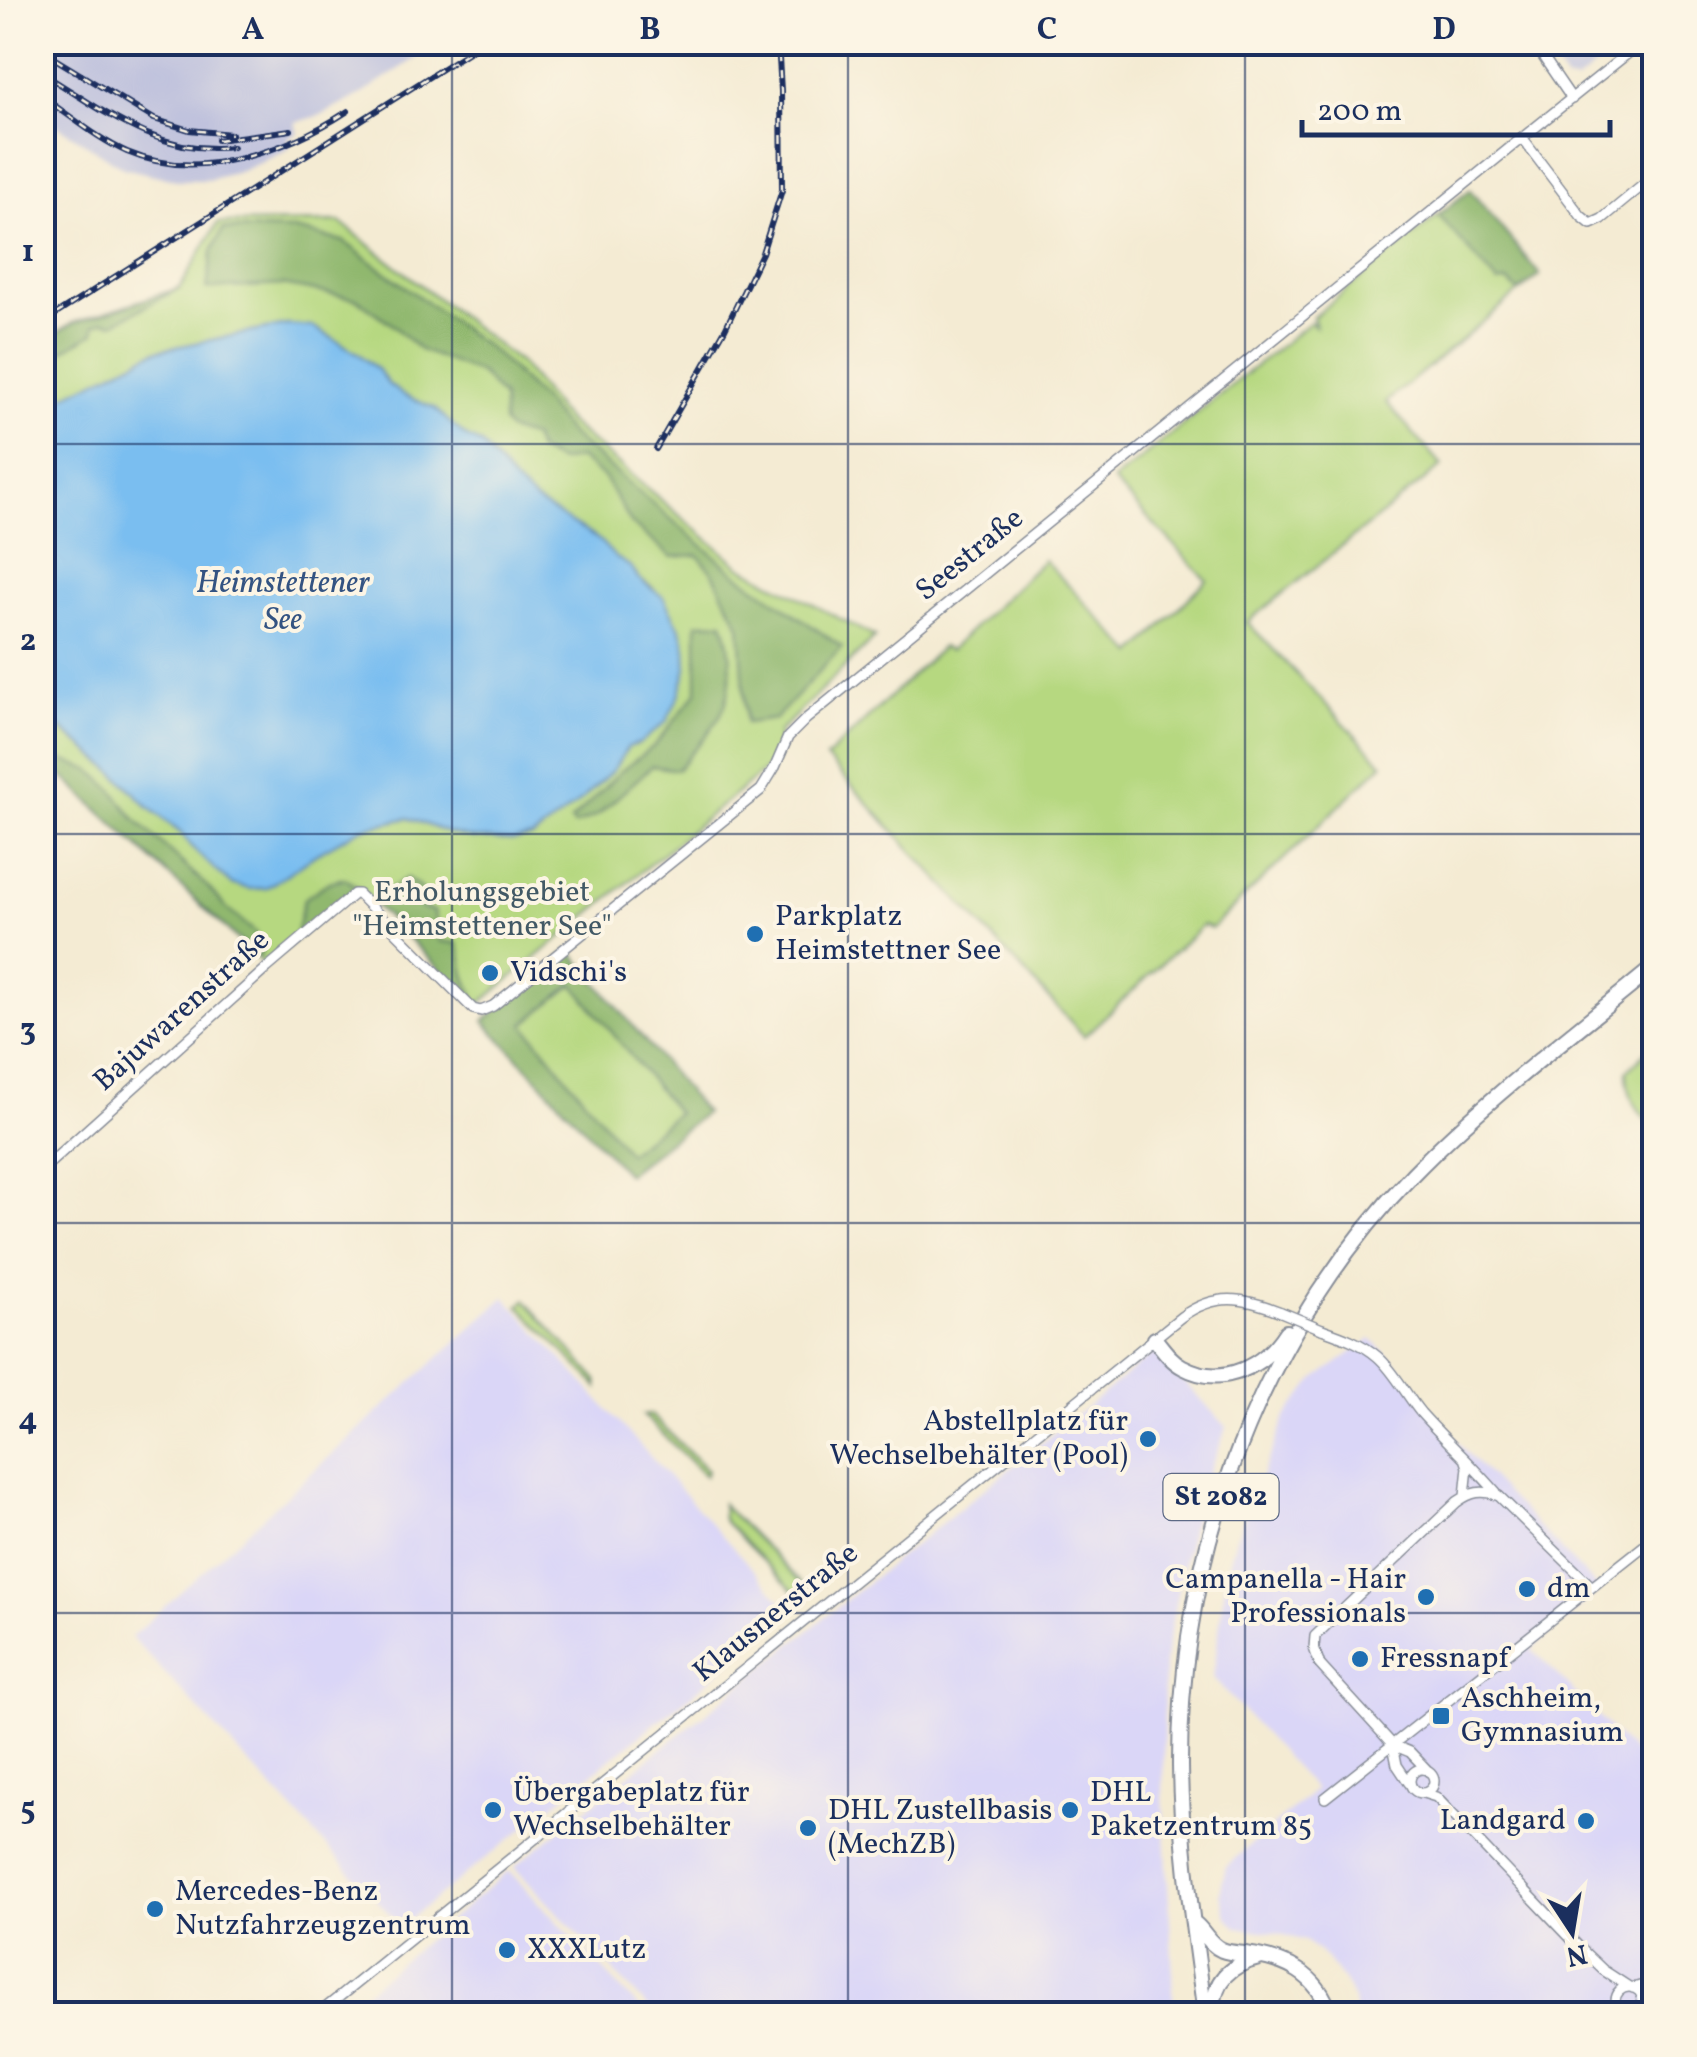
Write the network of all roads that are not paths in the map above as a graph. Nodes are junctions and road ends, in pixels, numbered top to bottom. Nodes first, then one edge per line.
1 (1533, 42) edge
2 (1642, 42) edge
3 (1572, 99) junction
4 (1522, 138) junction
5 (1654, 176) edge
6 (358, 894) joint
7 (1654, 967) edge
8 (42, 1170) edge
9 (1330, 1279) junction
10 (1155, 1338) junction
11 (1464, 1458) junction
12 (1465, 1496) junction
13 (1499, 1496) junction
14 (1654, 1538) edge
15 (1592, 1588) junction
16 (1392, 1745) junction
17 (1431, 1776) junction
18 (1411, 1786) junction
19 (1423, 1793) junction
20 (1436, 1797) junction
21 (1325, 1798) dead end
22 (1193, 1922) junction
23 (1264, 1957) junction
24 (1604, 1970) junction
25 (1654, 1982) edge
26 (1631, 1988) junction
27 (1654, 1994) edge
28 (1642, 2003) junction
29 (1616, 2007) edge
30 (318, 2014) edge
31 (1205, 2014) edge
32 (1214, 2014) edge
33 (1330, 2014) edge
34 (1635, 2014) edge

1 - 3 street
2 - 3 street, Seestraße
3 - 4 street, Seestraße
4 - 5 street
4 - 6 street, Seestraße
6 - 8 street, Bajuwarenstraße
7 - 9 main road, St 2082
9 - 10 main road
9 - 22 main road, St 2082
10 - 11 street, Klausnerstraße, bridge
10 - 30 street, Klausnerstraße
11 - 12 street
11 - 13 street
12 - 13 street
12 - 16 street
13 - 15 street
14 - 15 street
15 - 16 street
16 - 17 street
16 - 18 street
16 - 21 street
17 - 18 street
17 - 19 street
17 - 20 street
18 - 19 street
19 - 20 street
20 - 24 street
22 - 23 main road
22 - 31 main road, St 2082
23 - 32 main road
23 - 33 main road
24 - 26 street
24 - 29 street
25 - 26 street
26 - 28 street
26 - 29 street
27 - 28 street
28 - 34 street
29 - 34 street

